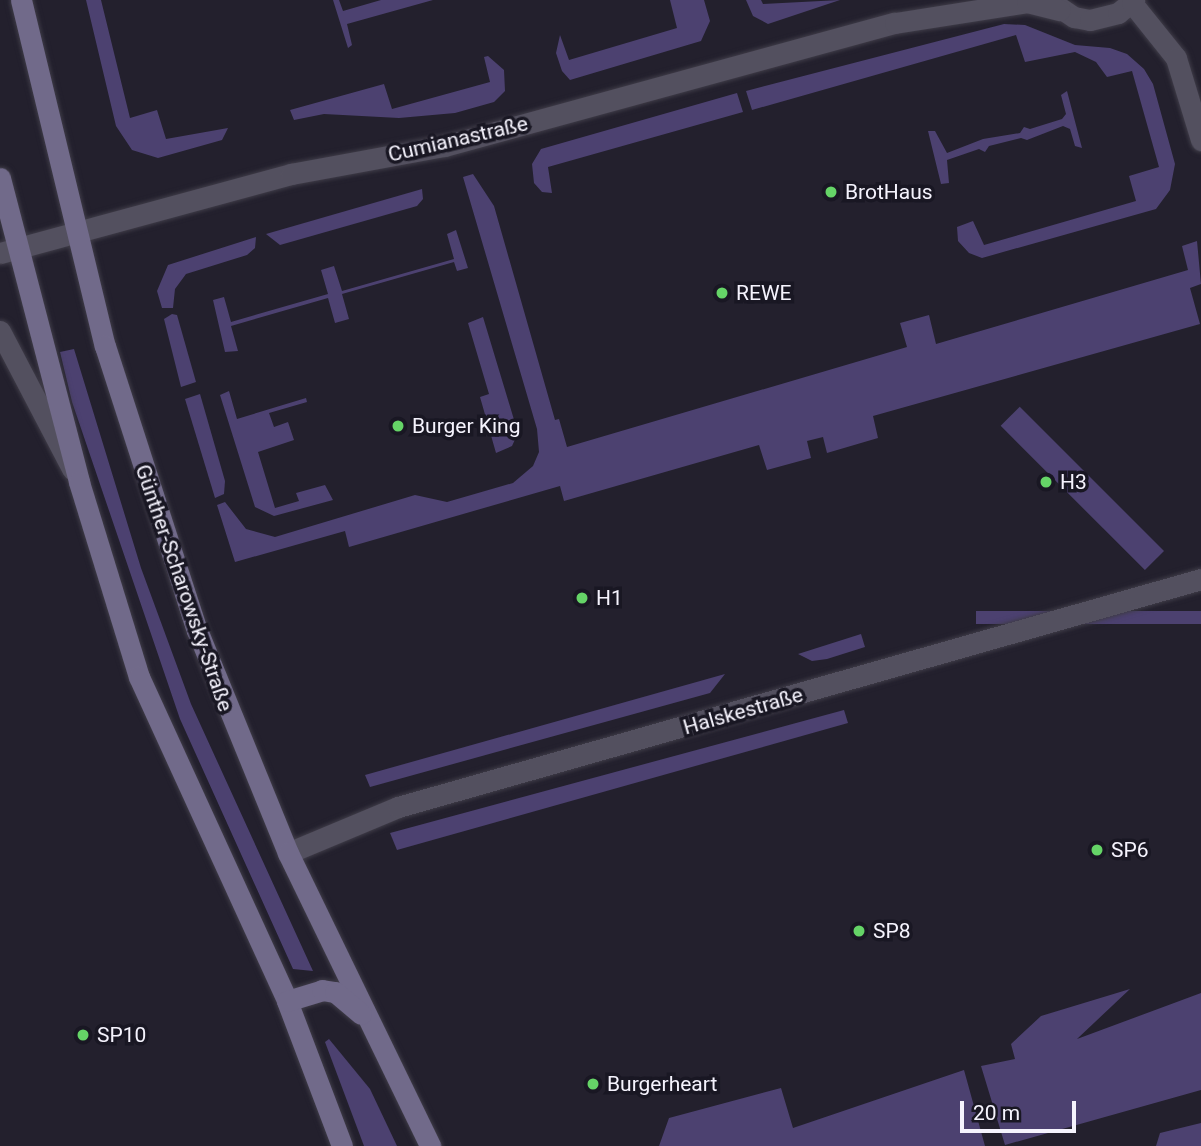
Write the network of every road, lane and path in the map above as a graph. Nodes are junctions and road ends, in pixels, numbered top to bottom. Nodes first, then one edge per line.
1 (21, 0) edge
2 (942, 0) edge
3 (1133, 2) edge
4 (1054, 5) edge
5 (895, 23) junction
6 (1201, 140) edge
7 (0, 178) edge
8 (75, 230) junction
9 (9, 249) edge
10 (0, 331) edge
11 (79, 482) junction
12 (1201, 579) edge
13 (288, 853) junction
14 (287, 1001) junction
15 (374, 1028) junction
16 (342, 1146) edge
17 (430, 1146) edge

1 - 8 street, Günther-Scharowsky-Straße
2 - 5 street, Cumianastraße
3 - 4 street, Cumianastraße
3 - 6 street
4 - 5 street, Cumianastraße
5 - 8 street, Cumianastraße
7 - 9 street
8 - 9 street, Cumianastraße
8 - 13 street, Günther-Scharowsky-Straße
9 - 11 street
10 - 11 street
11 - 14 street
12 - 13 street, Halskestraße
13 - 15 street, Günther-Scharowsky-Straße
14 - 15 street
14 - 16 street
15 - 17 street, Günther-Scharowsky-Straße

